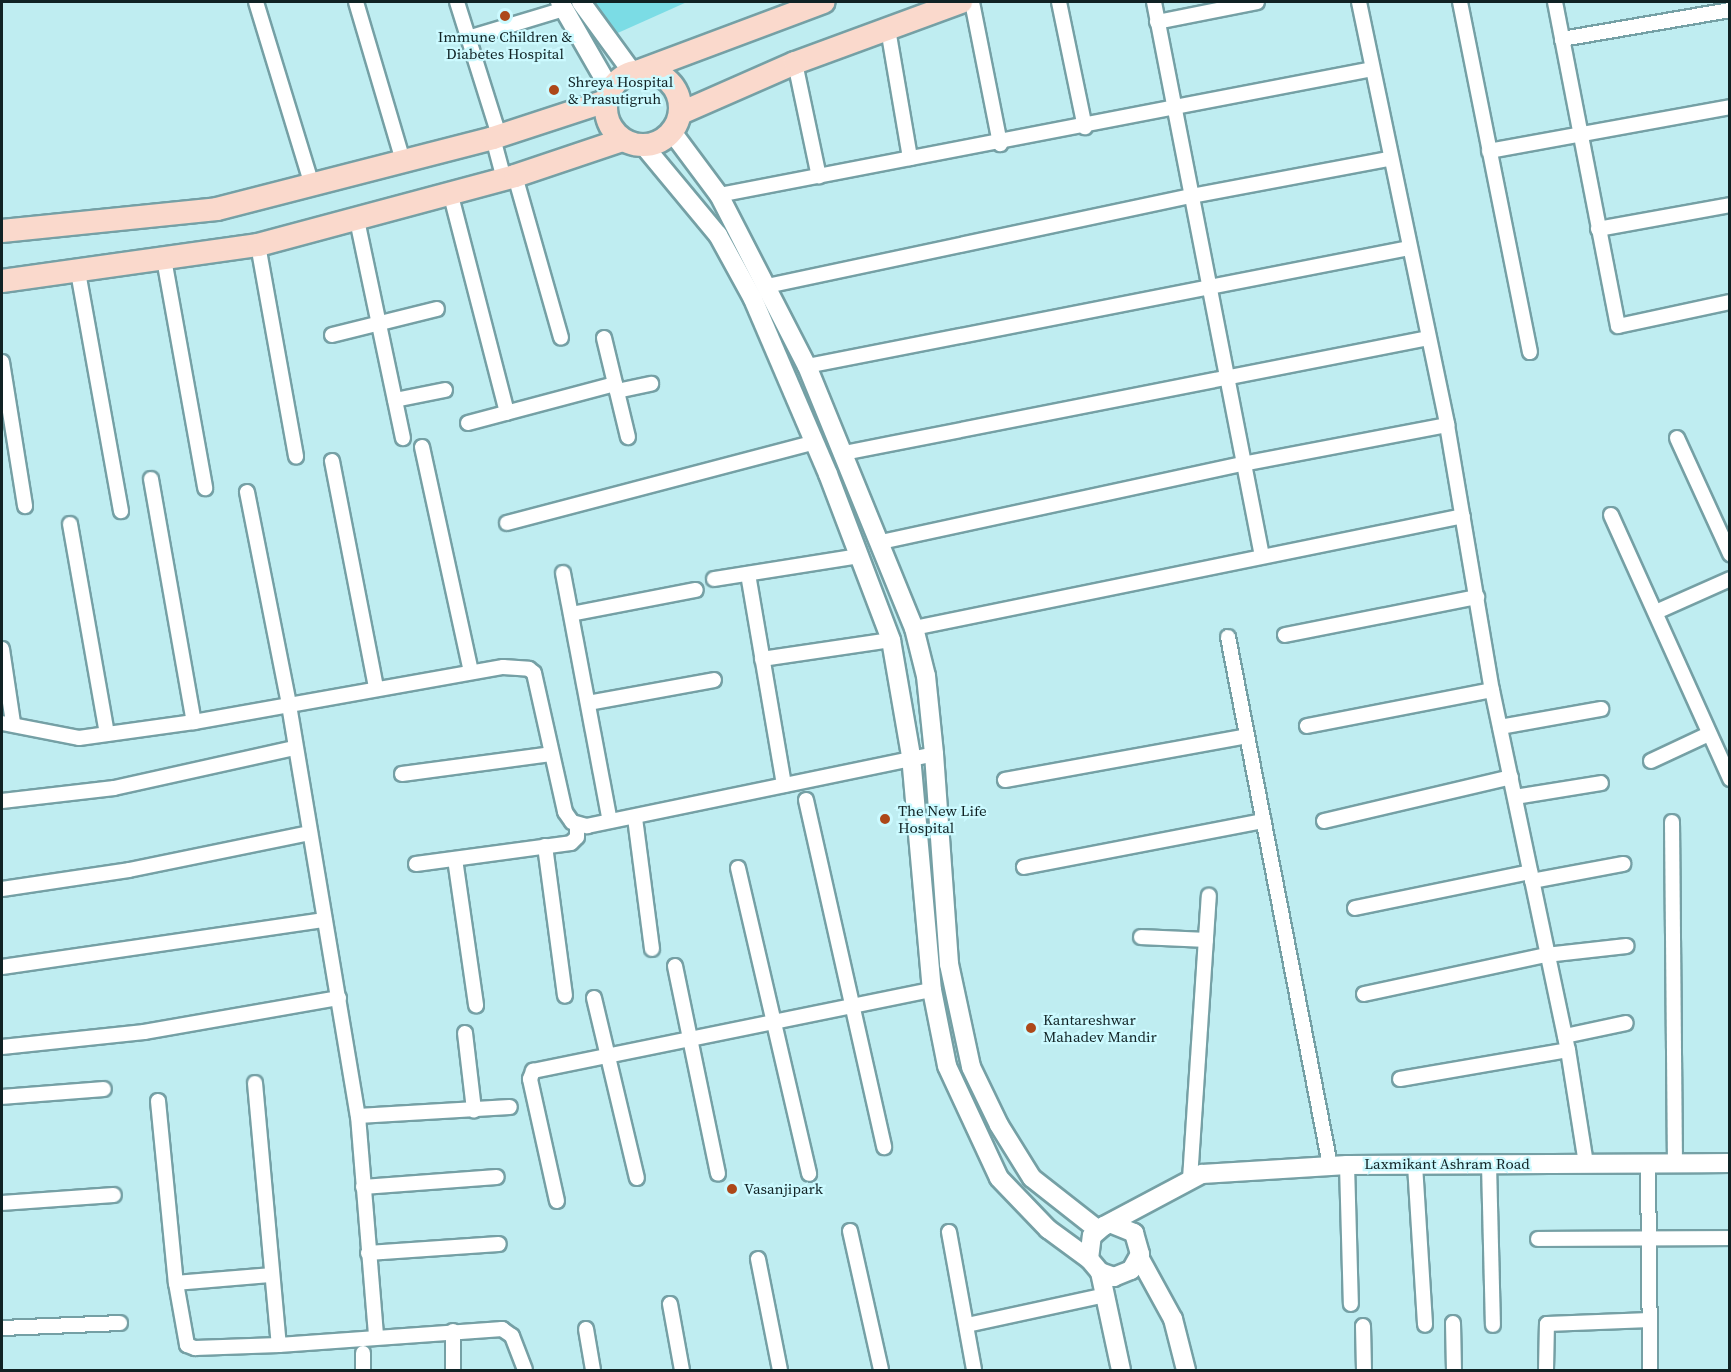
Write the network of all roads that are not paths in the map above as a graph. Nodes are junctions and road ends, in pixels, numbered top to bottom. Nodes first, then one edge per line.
1 (256, 2) edge
2 (356, 2) edge
3 (457, 2) edge
4 (581, 2) edge
5 (824, 2) edge
6 (961, 2) edge
7 (972, 2) edge
8 (1059, 2) edge
9 (1154, 2) edge
10 (1257, 2) edge
11 (1359, 2) edge
12 (1460, 2) edge
13 (1555, 2) edge
14 (562, 5) edge
15 (1730, 10) edge
16 (1157, 22) junction
17 (888, 29) junction
18 (468, 38) junction
19 (1562, 39) junction
20 (795, 63) junction
21 (1372, 69) junction
22 (637, 71) junction
23 (608, 95) junction
24 (1730, 107) edge
25 (1174, 109) junction
26 (676, 122) junction
27 (1085, 127) junction
28 (1580, 134) junction
29 (496, 137) junction
30 (622, 140) junction
31 (1000, 144) junction
32 (644, 146) junction
33 (1489, 151) junction
34 (910, 158) junction
35 (1389, 159) junction
36 (403, 161) junction
37 (510, 177) junction
38 (819, 177) junction
39 (312, 185) junction
40 (450, 192) junction
41 (719, 195) junction
42 (1191, 196) junction
43 (1730, 205) edge
44 (357, 219) junction
45 (1598, 229) junction
46 (2, 231) edge
47 (258, 245) junction
48 (1409, 248) junction
49 (164, 259) junction
50 (78, 272) junction
51 (2, 281) edge
52 (1208, 285) junction
53 (767, 286) junction
54 (1730, 302) edge
55 (438, 309) dead end
56 (379, 323) junction
57 (332, 335) dead end
58 (561, 338) dead end
59 (604, 338) dead end
60 (1428, 338) junction
61 (1530, 352) dead end
62 (2, 362) edge
63 (807, 366) junction
64 (1226, 378) junction
65 (651, 384) dead end
66 (616, 388) junction
67 (445, 390) dead end
68 (395, 400) junction
69 (507, 413) junction
70 (468, 423) dead end
71 (1448, 425) junction
72 (628, 437) dead end
73 (403, 438) dead end
74 (1677, 438) dead end
75 (813, 443) junction
76 (422, 447) dead end
77 (844, 453) junction
78 (296, 457) dead end
79 (332, 461) dead end
80 (1242, 464) junction
81 (150, 479) dead end
82 (205, 488) dead end
83 (247, 492) dead end
84 (26, 506) dead end
85 (121, 511) dead end
86 (1611, 515) dead end
87 (1463, 516) junction
88 (507, 523) dead end
89 (70, 524) dead end
90 (881, 542) junction
91 (1730, 554) edge
92 (860, 556) junction
93 (1262, 556) junction
94 (563, 573) dead end
95 (748, 574) junction
96 (714, 579) dead end
97 (1730, 579) edge
98 (696, 590) dead end
99 (1477, 597) junction
100 (1656, 612) junction
101 (571, 614) junction
102 (914, 628) junction
103 (1285, 635) dead end
104 (1228, 637) dead end
105 (891, 640) junction
106 (2, 649) edge
107 (762, 659) junction
108 (471, 672) junction
109 (714, 680) dead end
110 (376, 688) junction
111 (1492, 690) junction
112 (588, 702) junction
113 (289, 705) junction
114 (1601, 709) dead end
115 (194, 722) junction
116 (7, 723) edge
117 (1307, 726) dead end
118 (1500, 727) junction
119 (106, 734) junction
120 (1709, 734) junction
121 (1247, 736) junction
122 (294, 748) junction
123 (551, 754) junction
124 (934, 754) junction
125 (911, 756) junction
126 (1651, 761) dead end
127 (402, 774) dead end
128 (1510, 777) junction
129 (1730, 779) edge
130 (1005, 780) dead end
131 (1601, 783) dead end
132 (784, 785) junction
133 (1515, 796) junction
134 (806, 800) dead end
135 (2, 801) edge
136 (635, 818) junction
137 (1264, 820) junction
138 (1324, 820) dead end
139 (610, 821) junction
140 (1672, 822) dead end
141 (577, 824) junction
142 (310, 833) junction
143 (545, 846) junction
144 (455, 859) junction
145 (416, 864) dead end
146 (1623, 864) dead end
147 (1024, 867) dead end
148 (738, 868) dead end
149 (1531, 877) junction
150 (2, 889) edge
151 (1209, 896) dead end
152 (1355, 908) dead end
153 (325, 920) junction
154 (1141, 937) dead end
155 (1206, 940) junction
156 (1626, 946) dead end
157 (652, 950) dead end
158 (1546, 956) junction
159 (675, 966) dead end
160 (2, 967) edge
161 (932, 990) junction
162 (1364, 994) dead end
163 (565, 996) dead end
164 (339, 998) junction
165 (594, 998) dead end
166 (476, 1005) dead end
167 (853, 1006) junction
168 (774, 1022) junction
169 (1626, 1023) dead end
170 (465, 1033) dead end
171 (1565, 1036) junction
172 (690, 1039) junction
173 (2, 1047) edge
174 (1568, 1050) junction
175 (607, 1054) junction
176 (1400, 1079) dead end
177 (255, 1083) dead end
178 (104, 1089) dead end
179 (2, 1097) edge
180 (158, 1101) dead end
181 (510, 1107) dead end
182 (474, 1110) junction
183 (358, 1116) junction
184 (884, 1147) dead end
185 (1675, 1163) junction
186 (1730, 1163) edge
187 (1415, 1164) junction
188 (1489, 1164) junction
189 (1586, 1164) junction
190 (1648, 1164) junction
191 (1339, 1165) junction
192 (718, 1174) dead end
193 (809, 1174) dead end
194 (498, 1177) dead end
195 (637, 1178) dead end
196 (1190, 1179) junction
197 (363, 1187) junction
198 (1171, 1192) junction
199 (114, 1195) dead end
200 (557, 1201) dead end
201 (2, 1203) edge
202 (1105, 1227) junction
203 (850, 1231) dead end
204 (949, 1232) dead end
205 (1134, 1233) junction
206 (1730, 1238) edge
207 (1538, 1239) dead end
208 (1651, 1239) junction
209 (499, 1244) dead end
210 (369, 1253) junction
211 (1139, 1257) junction
212 (758, 1259) dead end
213 (1094, 1265) junction
214 (272, 1275) junction
215 (176, 1283) junction
216 (1106, 1294) junction
217 (670, 1304) dead end
218 (1351, 1304) dead end
219 (1650, 1320) junction
220 (120, 1323) dead end
221 (1452, 1323) dead end
222 (967, 1325) junction
223 (1425, 1325) dead end
224 (1493, 1325) dead end
225 (1363, 1326) dead end
226 (2, 1328) edge
227 (586, 1329) dead end
228 (453, 1331) junction
229 (376, 1335) junction
230 (279, 1345) junction
231 (363, 1353) dead end
232 (363, 1371) edge
233 (453, 1371) edge
234 (525, 1371) edge
235 (593, 1371) edge
236 (682, 1371) edge
237 (780, 1371) edge
238 (881, 1371) edge
239 (974, 1371) edge
240 (1121, 1371) edge
241 (1186, 1371) edge
242 (1364, 1371) edge
243 (1454, 1371) edge
244 (1546, 1371) edge
245 (1650, 1371) edge

1 - 39 street
2 - 36 street
3 - 18 street
4 - 22 street
5 - 22 main road
6 - 17 main road
7 - 31 street
8 - 27 street
9 - 16 street
10 - 16 street
11 - 21 street
12 - 33 street
13 - 19 street
14 - 18 street
14 - 23 street
15 - 19 street
16 - 25 street
17 - 20 main road
17 - 34 street
18 - 29 street
19 - 28 street
20 - 26 main road
20 - 38 street
21 - 25 street
21 - 35 street
22 - 23 main road
22 - 26 main road
23 - 29 main road
23 - 30 main road
24 - 28 street
25 - 27 street
25 - 42 street
26 - 32 main road
26 - 41 street
27 - 31 street
28 - 33 street
28 - 45 street
29 - 36 main road
29 - 37 street
30 - 32 main road
30 - 37 main road
31 - 34 street
32 - 75 street
33 - 61 street
34 - 38 street
35 - 42 street
35 - 48 street
36 - 39 main road
37 - 40 main road
37 - 58 street
38 - 41 street
39 - 46 main road
40 - 44 main road
40 - 69 street
41 - 53 street
42 - 52 street
42 - 53 street
43 - 45 street
44 - 47 main road
44 - 56 street
45 - 54 street
47 - 49 main road
47 - 78 street
48 - 52 street
48 - 60 street
49 - 50 main road
49 - 82 street
50 - 51 main road
50 - 85 street
52 - 63 street
52 - 64 street
53 - 63 street
55 - 56 street
56 - 57 street
56 - 68 street
59 - 66 street
60 - 64 street
60 - 71 street
62 - 84 street
63 - 77 street
64 - 77 street
64 - 80 street
65 - 66 street
66 - 69 street
66 - 72 street
67 - 68 street
68 - 73 street
69 - 70 street
71 - 80 street
71 - 87 street
74 - 91 street
75 - 88 street
75 - 92 street
76 - 108 street
77 - 90 street
79 - 110 street
80 - 90 street
80 - 93 street
81 - 115 street
83 - 113 street
86 - 100 street
87 - 93 street
87 - 99 street
89 - 119 street
90 - 102 street
92 - 95 street
92 - 105 street
93 - 102 street
94 - 101 street
95 - 96 street
95 - 107 street
97 - 100 street
98 - 101 street
99 - 103 street
99 - 111 street
100 - 120 street
101 - 112 street
102 - 124 street
104 - 121 street
105 - 107 street
105 - 125 street
106 - 116 street
107 - 132 street
108 - 110 street
108 - 123 street
109 - 112 street
110 - 113 street
111 - 117 street
111 - 118 street
112 - 139 street
113 - 115 street
113 - 122 street
114 - 118 street
115 - 119 street
116 - 119 street
118 - 128 street
120 - 126 street
120 - 129 street
121 - 130 street
121 - 137 street
122 - 135 street
122 - 142 street
123 - 127 street
123 - 141 street
124 - 125 street
124 - 202 street
125 - 132 street
125 - 161 street
128 - 133 street
128 - 138 street
131 - 133 street
132 - 136 street
133 - 149 street
134 - 167 street
136 - 139 street
136 - 157 street
137 - 147 street
137 - 191 street
139 - 141 street
140 - 185 street
141 - 143 street
142 - 150 street
142 - 153 street
143 - 144 street
143 - 163 street
144 - 145 street
144 - 166 street
146 - 149 street
148 - 168 street
149 - 152 street
149 - 158 street
151 - 155 street
153 - 160 street
153 - 164 street
154 - 155 street
155 - 196 street
156 - 158 street
158 - 162 street
158 - 171 street
159 - 172 street
161 - 167 street
161 - 213 street
164 - 173 street
164 - 183 street
165 - 175 street
167 - 168 street
167 - 184 street
168 - 172 street
168 - 193 street
169 - 171 street
170 - 182 street
171 - 174 street
172 - 175 street
172 - 192 street
174 - 176 street
174 - 189 street
175 - 195 street
175 - 200 street
177 - 214 street
178 - 179 street
180 - 215 street
181 - 182 street
182 - 183 street
183 - 197 street
185 - 186 street, Laxmikant Ashram Road
185 - 190 street, Laxmikant Ashram Road
187 - 188 street, Laxmikant Ashram Road
187 - 191 street, Laxmikant Ashram Road
187 - 223 street
188 - 189 street, Laxmikant Ashram Road
188 - 224 street
189 - 190 street, Laxmikant Ashram Road
190 - 208 street
191 - 196 street, Laxmikant Ashram Road
191 - 218 street
194 - 197 street
196 - 198 street, Laxmikant Ashram Road
197 - 210 street
198 - 202 street, Laxmikant Ashram Road
198 - 205 street, Laxmikant Ashram Road
199 - 201 street
202 - 205 street
202 - 213 street
203 - 238 street
204 - 222 street
205 - 211 street
206 - 208 street
207 - 208 street
208 - 219 street
209 - 210 street
210 - 229 street
211 - 213 street
211 - 241 street
212 - 237 street
213 - 216 street
214 - 215 street
214 - 230 street
215 - 230 street
216 - 222 street
216 - 240 street
217 - 236 street
219 - 244 street
219 - 245 street
220 - 226 street
221 - 243 street
222 - 239 street
225 - 242 street
227 - 235 street
228 - 229 street
228 - 233 street
228 - 234 street
229 - 230 street
231 - 232 street

